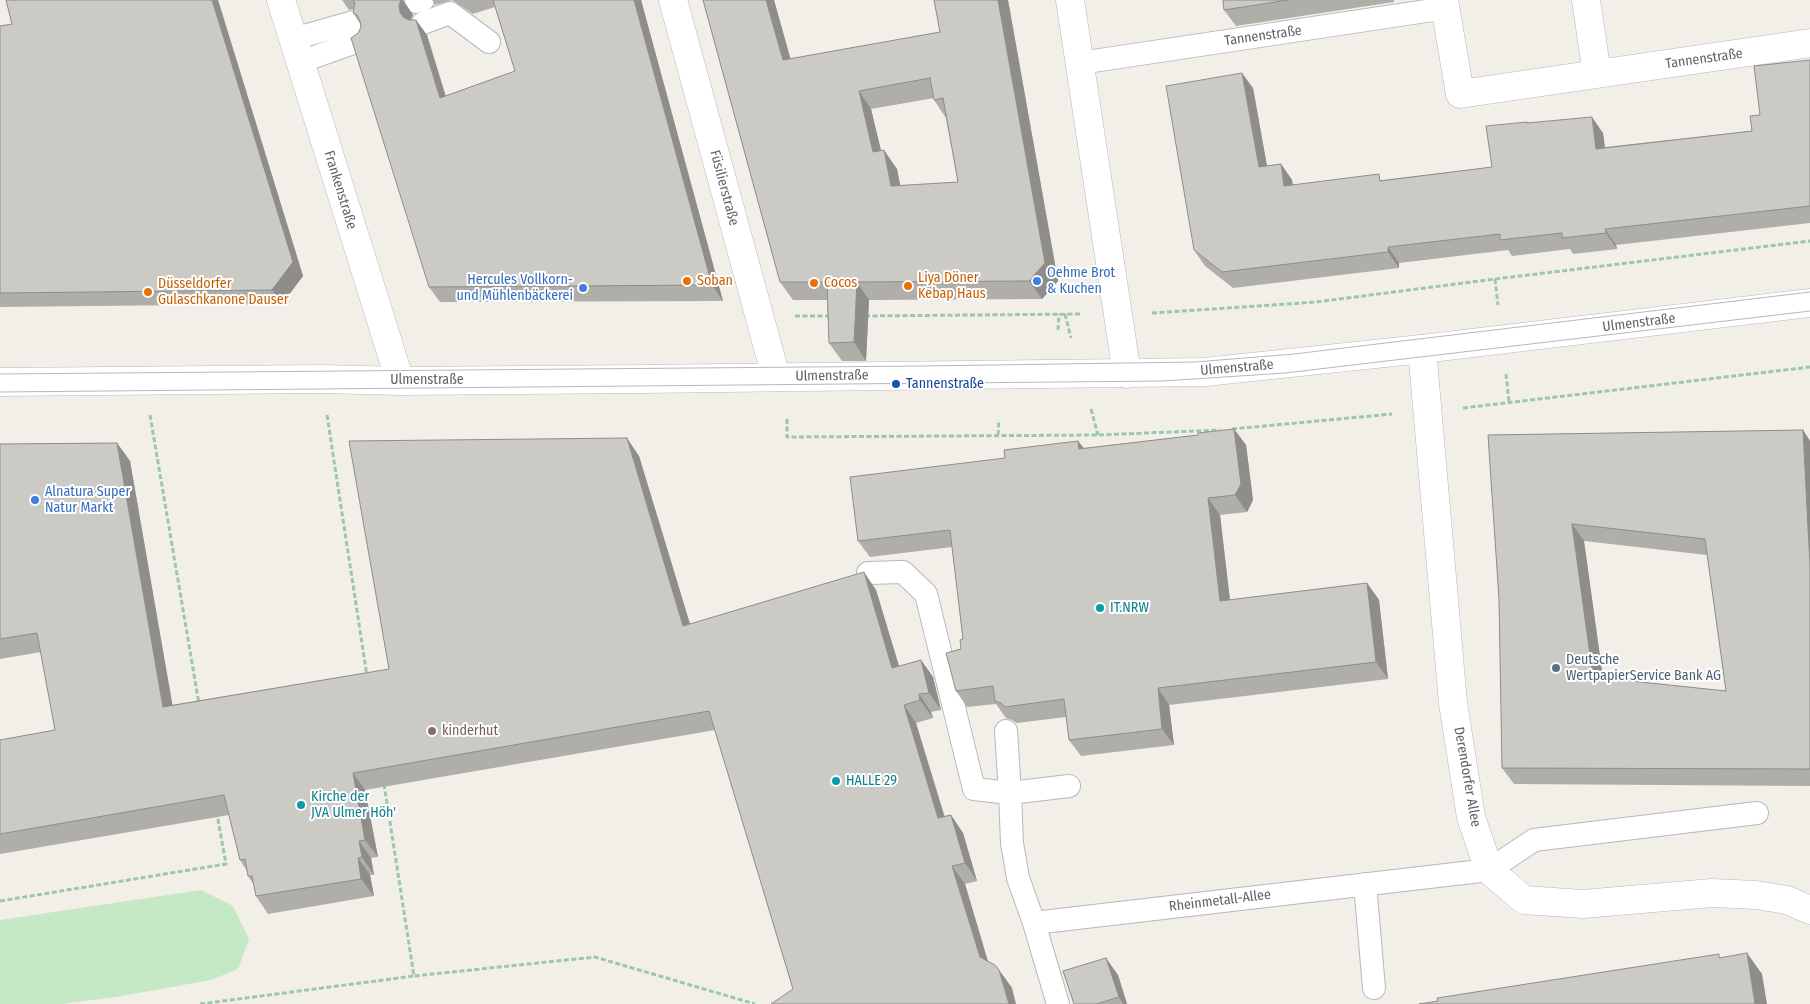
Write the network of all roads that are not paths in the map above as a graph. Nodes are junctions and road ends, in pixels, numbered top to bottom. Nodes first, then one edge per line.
1 (281, 0) edge
2 (673, 0) edge
3 (1070, 0) edge
4 (1586, 0) edge
5 (1445, 4) edge
6 (421, 8) edge
7 (356, 32) edge
8 (490, 42) dead end
9 (1810, 43) edge
10 (297, 50) junction
11 (1080, 63) junction
12 (1597, 74) junction
13 (1810, 303) edge
14 (1422, 349) junction
15 (1127, 374) junction
16 (776, 377) junction
17 (400, 381) junction
18 (0, 382) edge
19 (868, 573) edge
20 (1006, 731) edge
21 (1069, 786) dead end
22 (1010, 793) junction
23 (1757, 813) dead end
24 (1489, 870) junction
25 (1365, 884) junction
26 (1810, 910) edge
27 (1034, 923) junction
28 (1374, 988) dead end
29 (1058, 1004) edge

1 - 10 street, Frankenstraße
2 - 16 street, Füsilierstraße
3 - 11 street
4 - 12 street
5 - 11 lane, Tannenstraße
5 - 12 street, Tannenstraße
6 - 8 lane
7 - 10 lane
9 - 12 street, Tannenstraße
10 - 17 street, Frankenstraße
11 - 15 street
13 - 14 street, Ulmenstraße
14 - 15 street, Ulmenstraße
14 - 24 street, Derendorfer Allee
15 - 16 street, Ulmenstraße
16 - 17 street, Ulmenstraße
17 - 18 street, Ulmenstraße
19 - 22 lane
20 - 22 lane
21 - 22 lane
22 - 27 lane
23 - 24 lane
24 - 25 lane, Rheinmetall-Allee
24 - 26 street
25 - 27 lane, Rheinmetall-Allee
25 - 28 lane
27 - 29 lane

